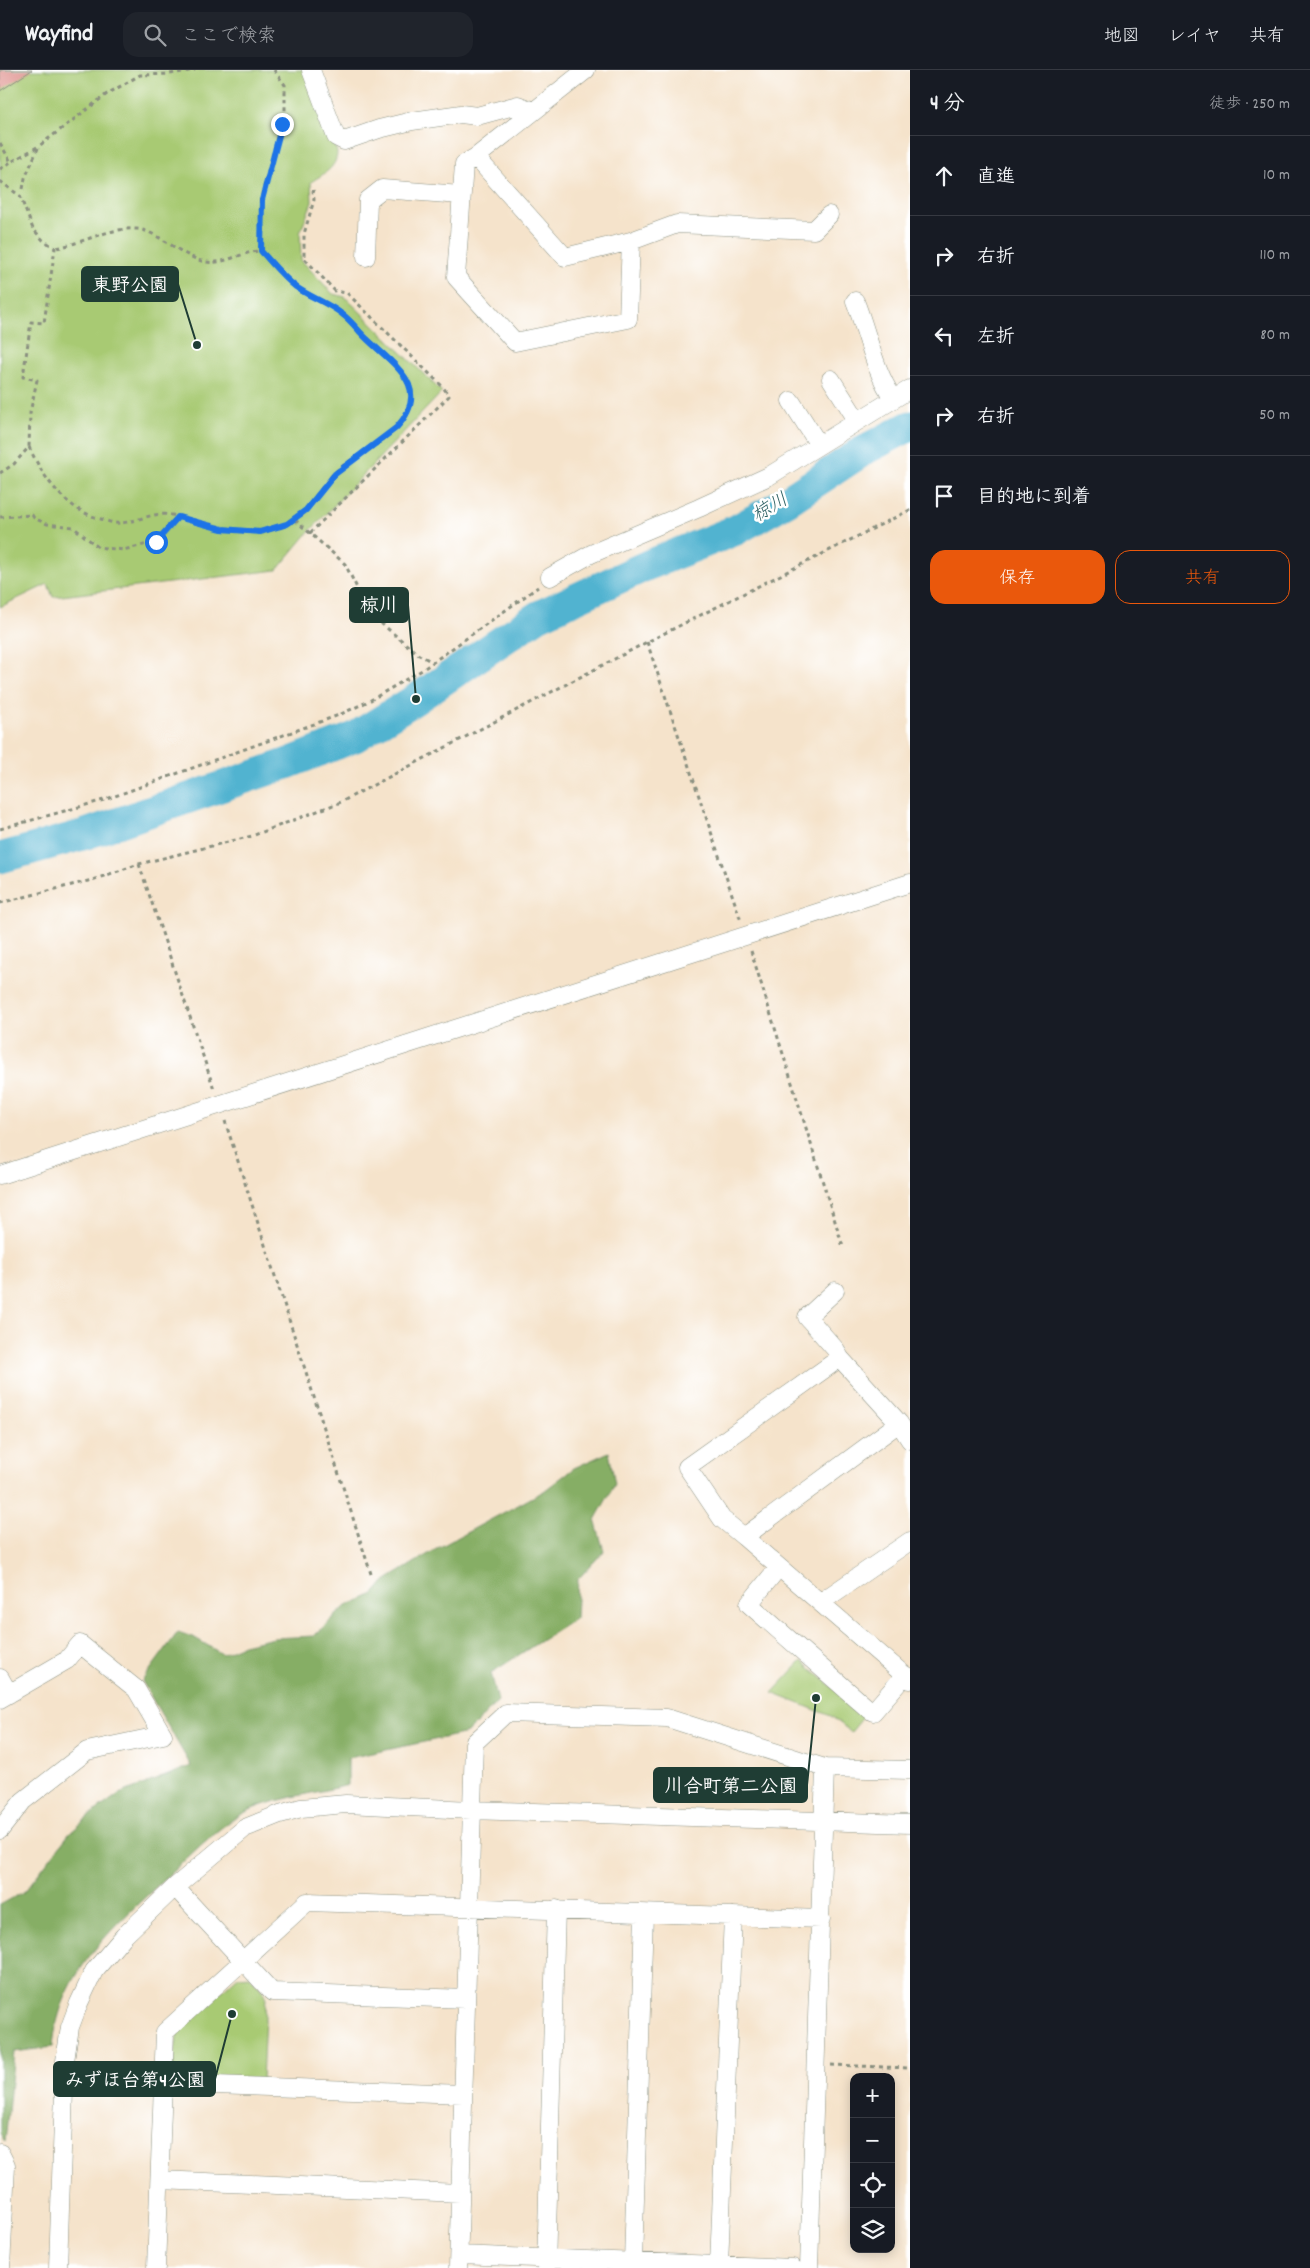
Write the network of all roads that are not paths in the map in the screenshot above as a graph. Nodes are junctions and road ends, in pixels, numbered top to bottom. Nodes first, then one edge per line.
1 (311, 70) edge
2 (586, 70) edge
3 (533, 111) junction
4 (476, 157) junction
5 (461, 195) junction
6 (829, 215) dead end
7 (630, 241) junction
8 (366, 257) dead end
9 (855, 301) dead end
10 (830, 379) dead end
11 (910, 389) edge
12 (893, 398) junction
13 (792, 401) dead end
14 (857, 420) junction
15 (819, 445) junction
16 (550, 577) road end
17 (910, 883) edge
18 (0, 1175) edge
19 (835, 1291) dead end
20 (840, 1358) junction
21 (899, 1423) junction
22 (910, 1440) edge
23 (744, 1536) junction
24 (910, 1541) edge
25 (778, 1568) junction
26 (822, 1602) junction
27 (0, 1678) edge
28 (907, 1678) edge
29 (4, 1697) edge
30 (825, 1768) junction
31 (910, 1770) edge
32 (471, 1810) junction
33 (824, 1821) junction
34 (910, 1824) edge
35 (0, 1830) edge
36 (175, 1887) junction
37 (467, 1907) junction
38 (556, 1909) junction
39 (644, 1914) junction
40 (733, 1916) junction
41 (821, 1919) junction
42 (242, 1960) junction
43 (466, 1999) junction
44 (162, 2083) junction
45 (463, 2094) junction
46 (0, 2153) edge
47 (160, 2180) junction
48 (460, 2193) junction
49 (458, 2262) edge
50 (634, 2262) junction
51 (546, 2263) edge
52 (719, 2266) junction
53 (1, 2268) edge
54 (58, 2268) edge
55 (156, 2268) edge
56 (793, 2268) edge
57 (809, 2268) edge

1 - 3 street
2 - 3 street
3 - 4 street
4 - 5 street
4 - 7 street
5 - 7 street
5 - 8 street
6 - 7 street
9 - 12 street
10 - 14 street
11 - 12 street
12 - 14 street
13 - 15 street
14 - 15 street
15 - 16 street
17 - 18 street
19 - 20 street
20 - 21 street
20 - 23 street
21 - 22 street
21 - 23 street
23 - 25 street
24 - 26 street
25 - 26 street
25 - 28 street
26 - 28 street
27 - 29 street
29 - 35 street
30 - 31 street
30 - 32 street
30 - 33 street
32 - 33 street
32 - 36 street
32 - 37 street
33 - 34 street
33 - 41 street
36 - 42 street
36 - 54 street
37 - 38 street
37 - 42 street
37 - 43 street
38 - 39 street
38 - 51 street
39 - 40 street
39 - 50 street
40 - 41 street
40 - 52 street
41 - 57 street
42 - 43 street
42 - 44 street
43 - 45 street
44 - 45 street
44 - 47 street
45 - 48 street
46 - 53 street
47 - 48 street
47 - 55 street
48 - 49 street
49 - 51 street
50 - 51 street
50 - 52 street
52 - 56 street

